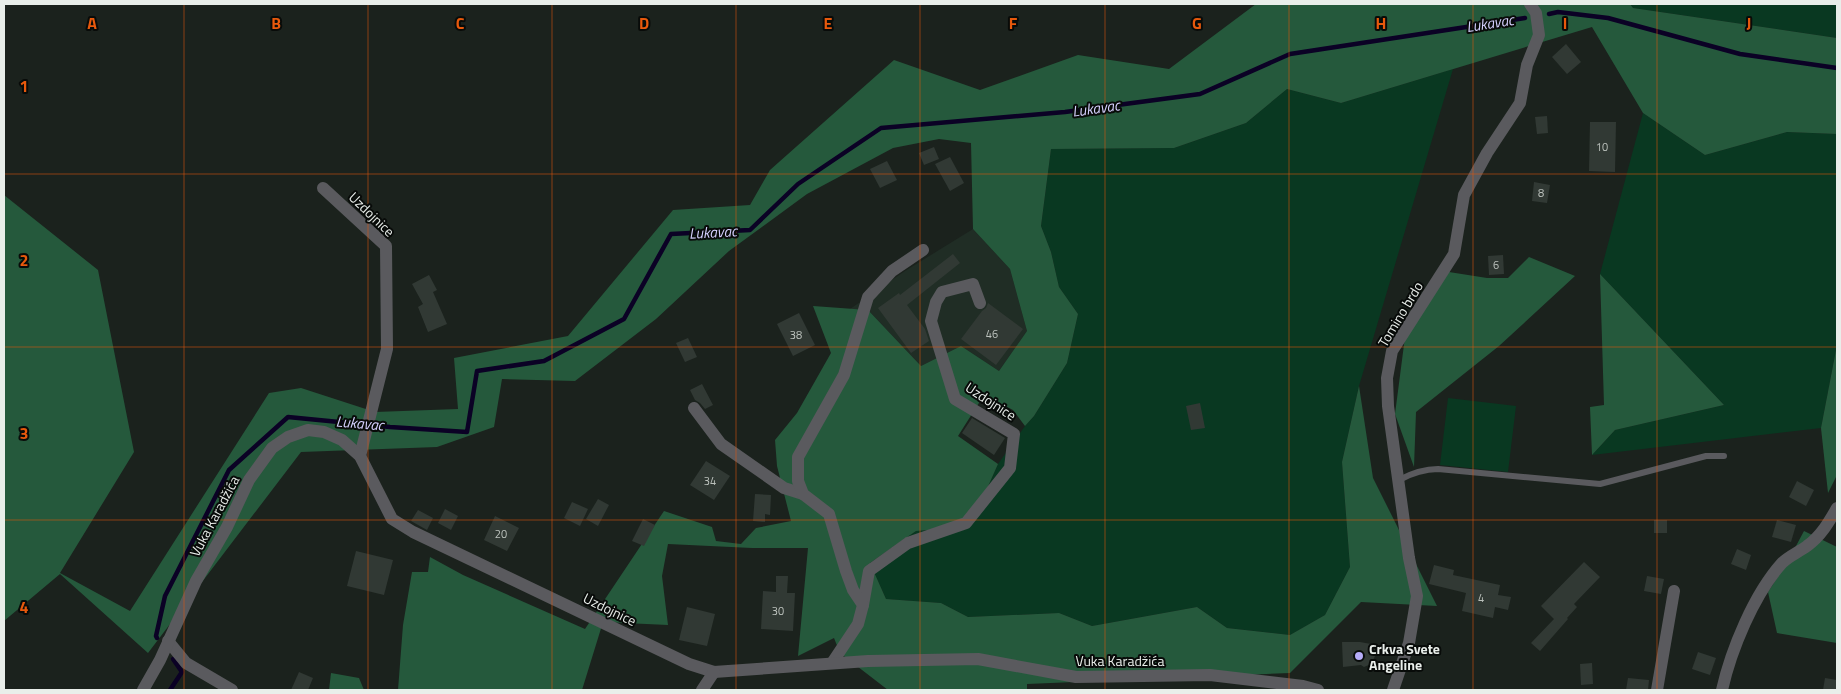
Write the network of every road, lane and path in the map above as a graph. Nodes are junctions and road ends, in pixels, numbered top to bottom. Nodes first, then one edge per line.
1 (1530, 4) edge
2 (323, 188) dead end
3 (923, 250) dead end
4 (980, 303) dead end
5 (694, 408) dead end
6 (360, 456) junction
7 (1724, 456) dead end
8 (1398, 481) junction
9 (803, 494) junction
10 (1837, 508) edge
11 (1674, 591) dead end
12 (862, 605) junction
13 (168, 641) junction
14 (832, 662) junction
15 (714, 672) junction
16 (143, 690) edge
17 (232, 690) edge
18 (702, 690) edge
19 (1318, 690) edge
20 (1393, 690) edge
21 (1657, 690) edge
22 (1722, 690) edge

1 - 8 street, Tomino brdo
2 - 6 street, Uzdojnice
3 - 9 street
4 - 12 street, Uzdojnice
5 - 9 street
6 - 13 street, Vuka Karadžića
6 - 15 street, Uzdojnice
7 - 8 lane
8 - 20 street, Tomino brdo
9 - 12 street
10 - 22 street
11 - 21 street
12 - 14 street, Uzdojnice
13 - 16 street, Vuka Karadžića
13 - 17 street
14 - 15 street, Uzdojnice
14 - 19 street, Vuka Karadžića
15 - 18 street

